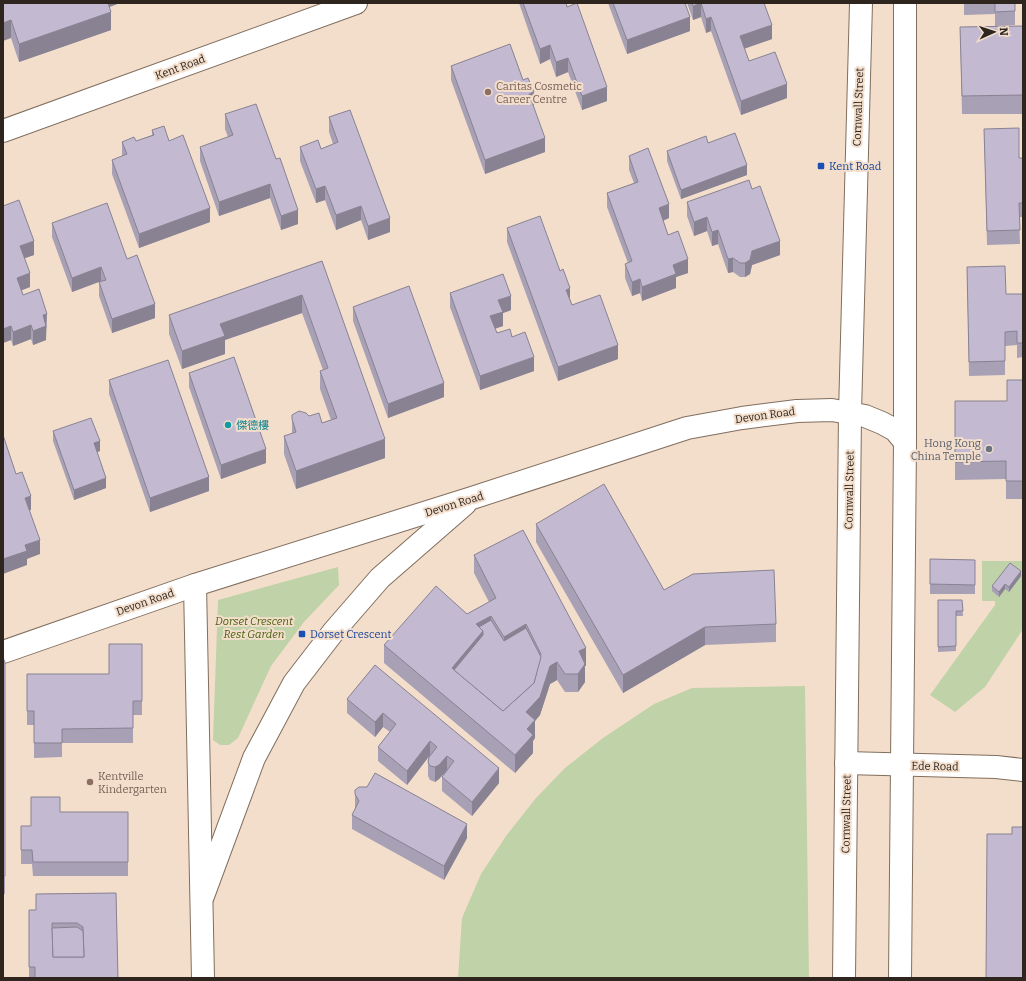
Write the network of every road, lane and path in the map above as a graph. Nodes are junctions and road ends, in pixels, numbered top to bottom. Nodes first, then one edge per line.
1 (356, 3) edge
2 (861, 3) edge
3 (905, 3) edge
4 (3, 132) edge
5 (850, 413) junction
6 (905, 442) junction
7 (472, 498) junction
8 (195, 585) junction
9 (3, 652) edge
10 (846, 764) junction
11 (902, 765) junction
12 (1023, 770) edge
13 (203, 896) junction
14 (203, 978) edge
15 (844, 978) edge
16 (900, 978) edge

1 - 4 street, Kent Road
2 - 5 street, Cornwall Street
3 - 6 street
5 - 6 street, Devon Road
5 - 7 street, Devon Road
5 - 10 street, Cornwall Street
6 - 11 street
7 - 8 street, Devon Road
7 - 13 street
8 - 9 street, Devon Road
8 - 13 street
10 - 11 street, Ede Road
10 - 15 street, Cornwall Street
11 - 12 street, Ede Road
11 - 16 street
13 - 14 street

